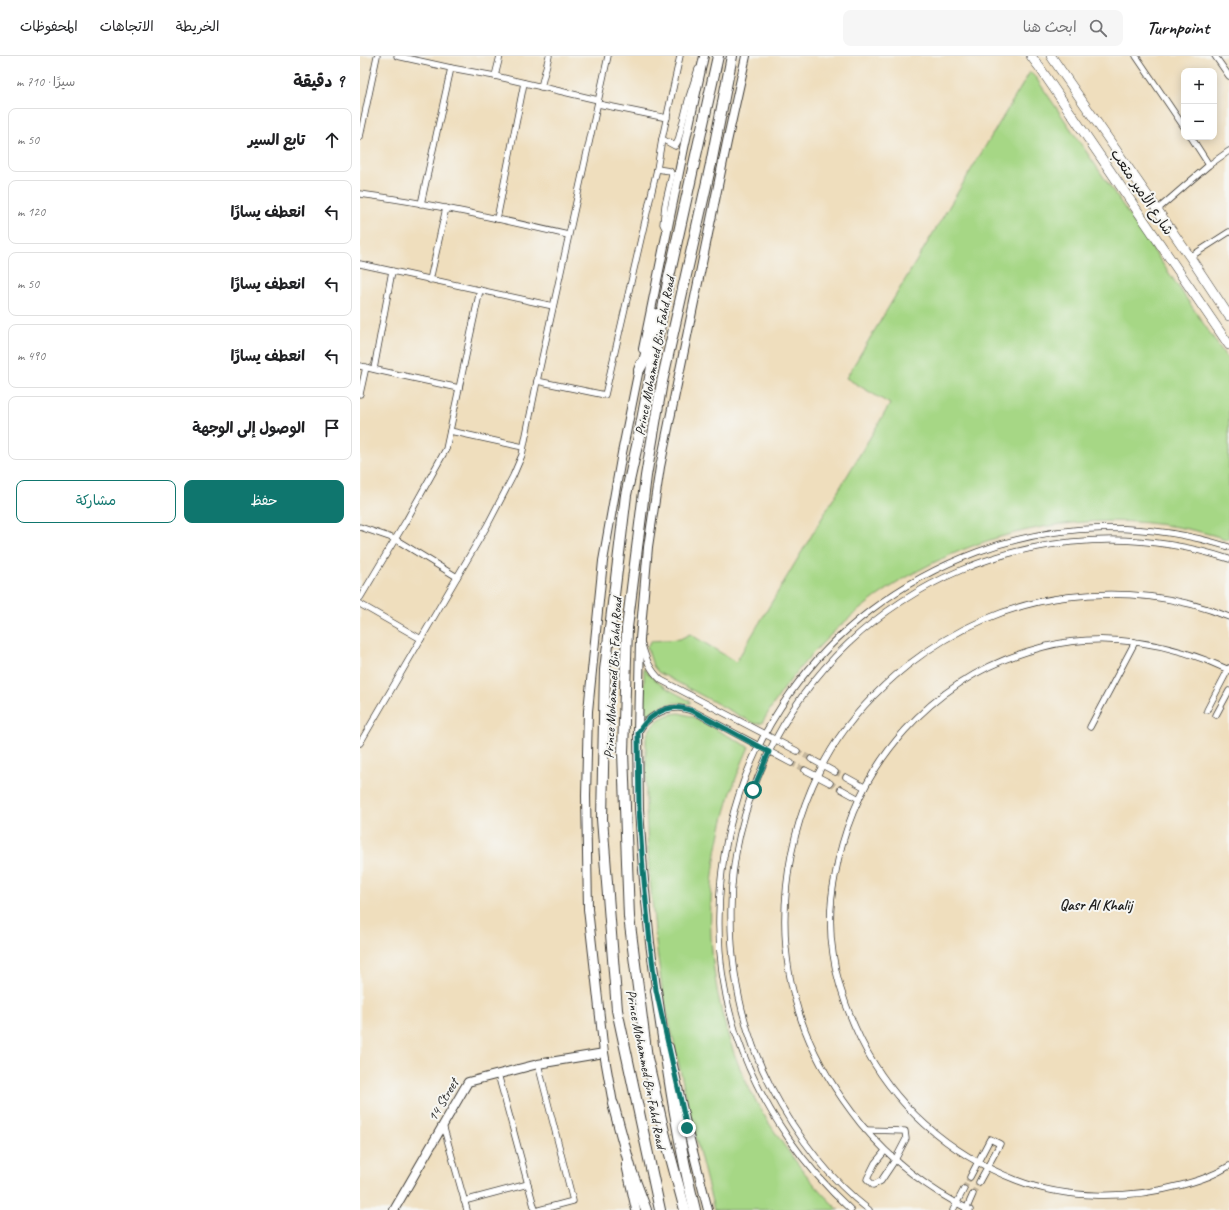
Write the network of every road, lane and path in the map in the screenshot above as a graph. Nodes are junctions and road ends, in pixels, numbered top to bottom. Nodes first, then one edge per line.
1 (377, 56) edge
2 (397, 56) edge
3 (500, 56) edge
4 (549, 56) edge
5 (608, 56) edge
6 (680, 56) edge
7 (732, 56) edge
8 (746, 56) edge
9 (1031, 56) edge
10 (1051, 56) edge
11 (1136, 56) edge
12 (1215, 56) edge
13 (704, 57) edge
14 (717, 60) edge
15 (451, 68) junction
16 (495, 76) junction
17 (1229, 76) edge
18 (524, 83) junction
19 (541, 87) junction
20 (598, 102) junction
21 (666, 118) junction
22 (1181, 123) edge
23 (360, 137) edge
24 (662, 139) junction
25 (1193, 140) edge
26 (1229, 151) edge
27 (1209, 165) junction
28 (657, 169) junction
29 (360, 194) edge
30 (421, 204) junction
31 (446, 208) junction
32 (1157, 210) junction
33 (496, 218) junction
34 (1148, 226) junction
35 (667, 232) junction
36 (1229, 232) edge
37 (568, 235) junction
38 (1190, 257) junction
39 (360, 264) edge
40 (392, 271) junction
41 (430, 280) junction
42 (480, 290) junction
43 (667, 292) junction
44 (553, 306) junction
45 (1229, 316) edge
46 (1229, 344) edge
47 (363, 366) edge
48 (374, 369) junction
49 (639, 370) junction
50 (536, 381) junction
51 (459, 388) junction
52 (360, 394) edge
53 (450, 431) junction
54 (524, 447) junction
55 (360, 527) edge
56 (395, 539) junction
57 (1229, 547) edge
58 (1229, 560) edge
59 (457, 577) junction
60 (360, 598) edge
61 (360, 604) edge
62 (1229, 617) edge
63 (421, 639) junction
64 (640, 639) junction
65 (1135, 642) junction
66 (1229, 669) edge
67 (1229, 691) edge
68 (1207, 710) dead end
69 (1216, 715) dead end
70 (1090, 727) dead end
71 (638, 733) junction
72 (764, 735) junction
73 (774, 740) junction
74 (360, 743) edge
75 (759, 746) junction
76 (769, 752) junction
77 (797, 752) tunnel mouth
78 (811, 759) tunnel mouth
79 (791, 763) tunnel mouth
80 (823, 766) junction
81 (805, 770) tunnel mouth
82 (835, 772) tunnel mouth
83 (818, 777) junction
84 (846, 778) tunnel mouth
85 (830, 783) tunnel mouth
86 (864, 787) junction
87 (841, 789) tunnel mouth
88 (859, 799) junction
89 (656, 990) junction
90 (604, 1053) junction
91 (538, 1064) junction
92 (498, 1074) junction
93 (613, 1104) junction
94 (443, 1125) junction
95 (866, 1130) junction
96 (885, 1151) junction
97 (895, 1160) junction
98 (978, 1162) junction
99 (1229, 1166) edge
100 (988, 1167) junction
101 (970, 1177) tunnel mouth
102 (979, 1182) tunnel mouth
103 (528, 1184) junction
104 (964, 1189) tunnel mouth
105 (973, 1194) tunnel mouth
106 (475, 1198) junction
107 (464, 1201) junction
108 (957, 1204) junction
109 (394, 1210) edge
110 (467, 1210) edge
111 (536, 1210) edge
112 (539, 1210) edge
113 (636, 1210) edge
114 (646, 1210) edge
115 (660, 1210) edge
116 (685, 1210) edge
117 (695, 1210) edge
118 (708, 1210) edge
119 (851, 1210) edge
120 (869, 1210) edge
121 (953, 1210) edge
122 (967, 1210) edge

1 - 23 street
2 - 15 street
3 - 16 street
4 - 19 street
5 - 20 street
6 - 21 street
7 - 116 highway, Prince Mohammed Bin Fahd Road
8 - 64 main road
9 - 34 main road, شارع الأمير متعب
10 - 32 main road, شارع الأمير متعب
11 - 22 street
12 - 17 street
13 - 24 street
13 - 35 main road
14 - 43 highway, Prince Mohammed Bin Fahd Road
15 - 16 street
15 - 30 street
16 - 18 street
18 - 19 street
18 - 33 street
19 - 20 street
20 - 21 street
20 - 37 street
21 - 24 street
24 - 28 street
25 - 27 street
26 - 27 street
27 - 32 street
28 - 35 street
28 - 50 street
29 - 30 street
30 - 31 street
31 - 33 street
31 - 41 street
32 - 38 main road, شارع الأمير متعب
33 - 37 street
34 - 38 main road
34 - 46 main road, شارع الأمير متعب
35 - 49 main road
36 - 38 street
37 - 44 street
38 - 45 main road, شارع الأمير متعب
39 - 40 street
40 - 41 street
40 - 48 street
41 - 42 street
42 - 44 street
42 - 51 street
43 - 49 highway
43 - 115 highway, Prince Mohammed Bin Fahd Road
44 - 50 street
47 - 48 street
47 - 52 street
48 - 51 street
49 - 90 main road
50 - 54 street
51 - 53 street
53 - 54 street
53 - 56 street
54 - 59 street
55 - 56 street
56 - 59 street
56 - 60 street
57 - 72 street
58 - 73 street
59 - 63 street
61 - 63 street
62 - 80 street
63 - 74 street
64 - 71 main road
64 - 72 street
65 - 66 street
65 - 70 street
65 - 86 street
66 - 68 street
67 - 69 street
71 - 75 street
71 - 89 main road
72 - 73 street
72 - 75 street
73 - 76 street
73 - 77 street
75 - 76 street
75 - 119 street
76 - 79 street
76 - 120 street
78 - 80 street
80 - 82 street
80 - 83 street
81 - 83 street
83 - 85 street
83 - 95 street
84 - 86 street
86 - 88 street
87 - 88 street
88 - 98 street
89 - 117 highway
89 - 118 main road
90 - 91 main road, 14 Street
90 - 93 main road
91 - 92 main road, 14 Street
91 - 112 street
92 - 94 main road, 14 Street
92 - 103 street
93 - 113 main road
93 - 114 highway
94 - 107 street
94 - 109 main road, 14 Street
95 - 96 street
95 - 97 street
96 - 97 street
96 - 97 street
97 - 108 street
98 - 100 street
98 - 100 street
98 - 101 street
99 - 100 street
100 - 102 street
103 - 106 street
103 - 111 street
104 - 108 street
105 - 122 street
106 - 107 street
106 - 110 street
107 - 110 street
108 - 121 street
108 - 122 street

